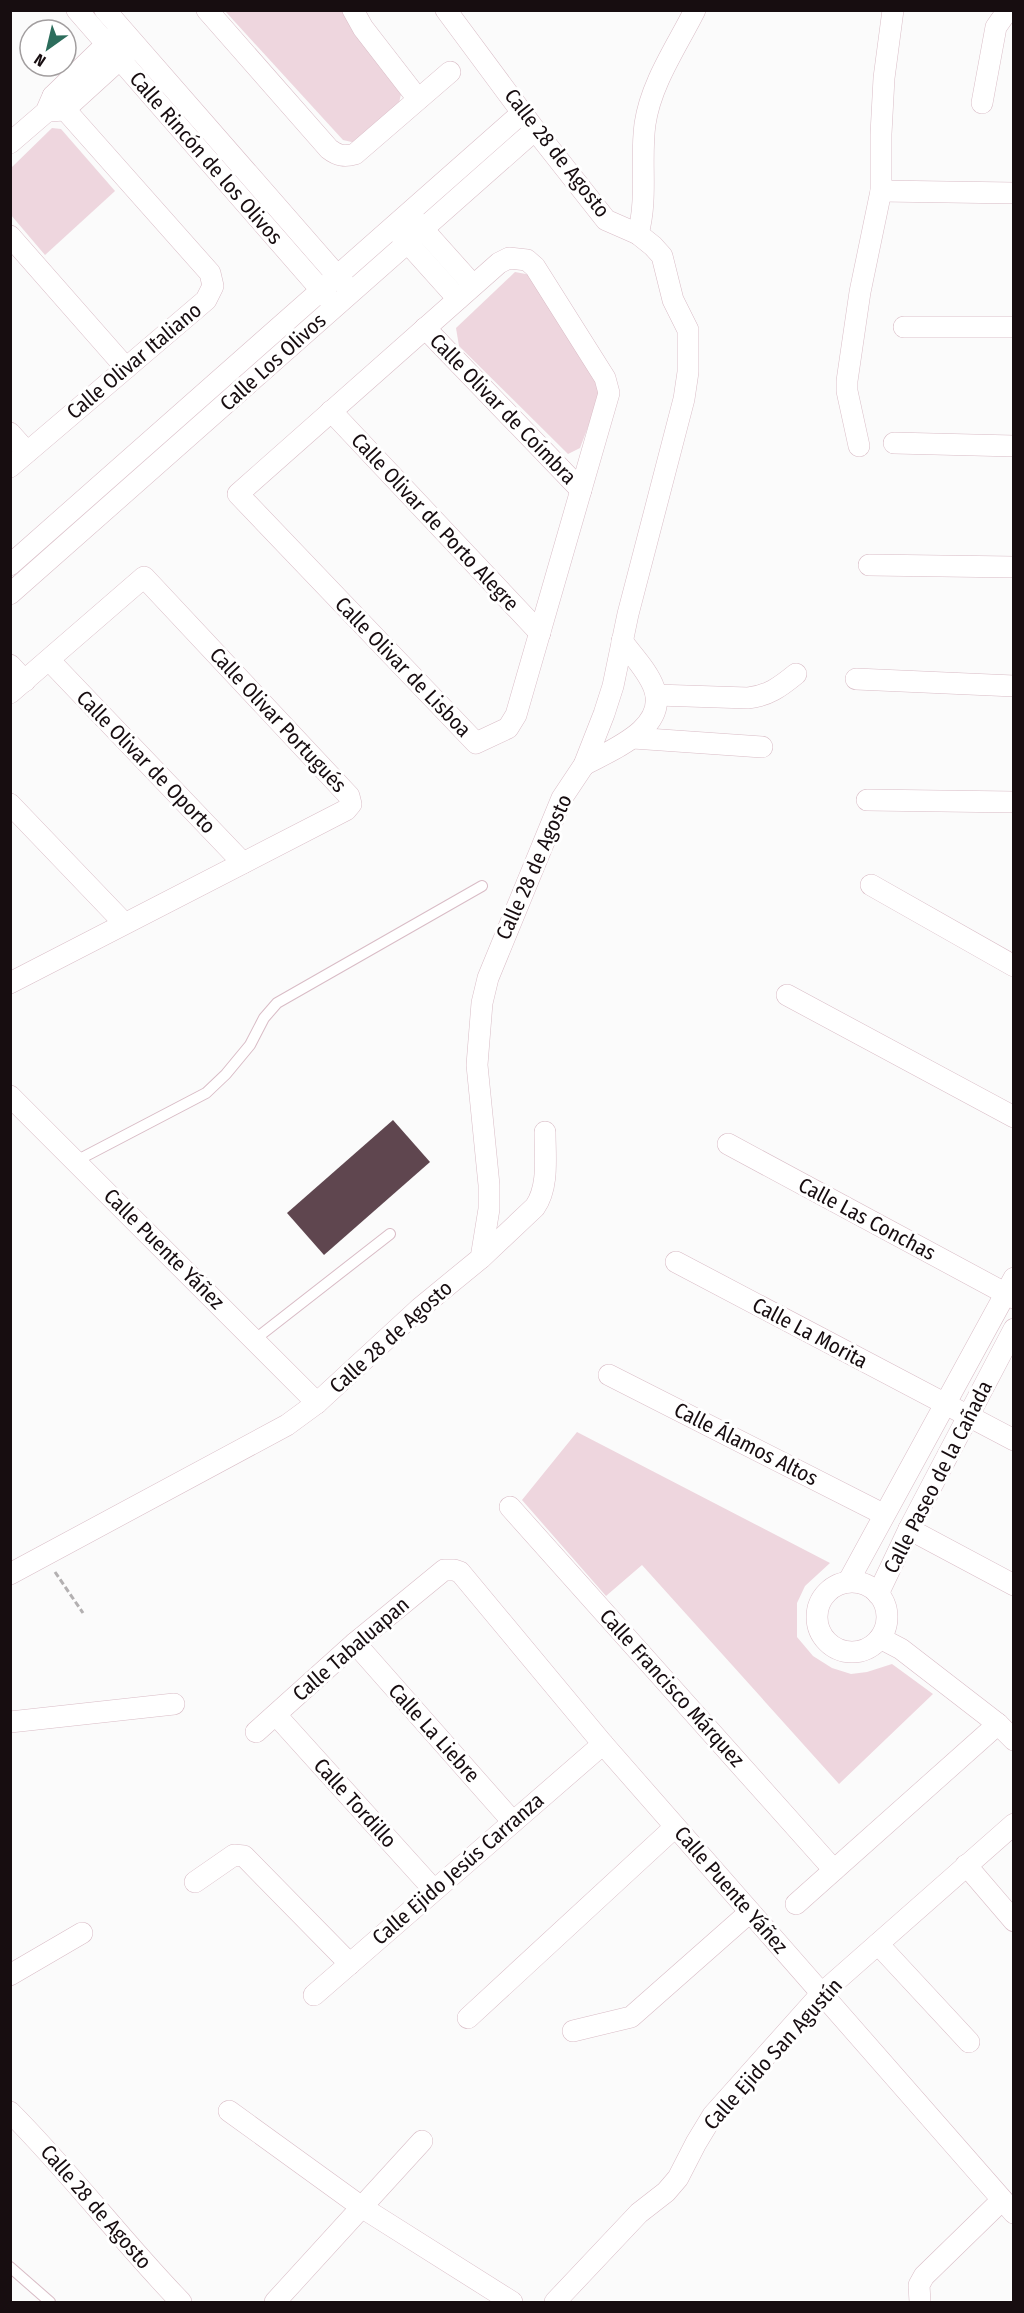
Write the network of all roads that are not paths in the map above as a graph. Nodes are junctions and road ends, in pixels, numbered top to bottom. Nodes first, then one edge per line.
1 (77, 10) edge
2 (105, 10) edge
3 (207, 10) edge
4 (352, 10) edge
5 (446, 10) edge
6 (695, 10) edge
7 (893, 10) edge
8 (1008, 10) edge
9 (129, 37) junction
10 (113, 51) junction
11 (450, 72) dead end
12 (418, 99) junction
13 (982, 103) dead end
14 (54, 106) junction
15 (529, 121) junction
16 (10, 143) edge
17 (881, 191) junction
18 (1014, 193) edge
19 (408, 228) junction
20 (638, 234) junction
21 (10, 237) edge
22 (336, 291) junction
23 (466, 292) junction
24 (904, 327) dead end
25 (1014, 327) edge
26 (425, 328) junction
27 (126, 368) junction
28 (331, 411) junction
29 (10, 433) edge
30 (894, 443) dead end
31 (859, 446) dead end
32 (1014, 446) edge
33 (27, 452) junction
34 (10, 467) edge
35 (581, 490) junction
36 (10, 565) edge
37 (869, 565) dead end
38 (1014, 567) edge
39 (10, 594) edge
40 (540, 633) junction
41 (622, 641) junction
42 (50, 661) junction
43 (10, 665) edge
44 (796, 674) dead end
45 (856, 679) dead end
46 (1014, 686) edge
47 (18, 687) edge
48 (656, 695) junction
49 (633, 738) junction
50 (762, 747) dead end
51 (584, 765) junction
52 (867, 800) dead end
53 (1014, 802) edge
54 (10, 804) edge
55 (243, 863) junction
56 (871, 885) dead end
57 (482, 886) dead end
58 (124, 923) junction
59 (1014, 966) edge
60 (10, 983) edge
61 (787, 995) dead end
62 (10, 1095) edge
63 (1014, 1117) edge
64 (545, 1132) dead end
65 (728, 1144) dead end
66 (76, 1161) junction
67 (390, 1234) dead end
68 (481, 1258) junction
69 (676, 1262) dead end
70 (1011, 1290) edge
71 (1014, 1329) edge
72 (254, 1340) junction
73 (609, 1375) dead end
74 (317, 1403) junction
75 (943, 1404) junction
76 (969, 1416) junction
77 (1014, 1440) edge
78 (510, 1507) dead end
79 (883, 1514) junction
80 (909, 1529) junction
81 (449, 1569) joint
82 (10, 1574) edge
83 (848, 1582) junction
84 (1014, 1585) edge
85 (878, 1594) junction
86 (880, 1638) junction
87 (355, 1643) junction
88 (174, 1704) dead end
89 (276, 1716) junction
90 (10, 1722) edge
91 (998, 1724) junction
92 (256, 1732) dead end
93 (1014, 1740) edge
94 (603, 1744) junction
95 (513, 1822) junction
96 (1014, 1824) edge
97 (675, 1827) junction
98 (966, 1865) junction
99 (834, 1870) junction
100 (195, 1882) dead end
101 (434, 1890) junction
102 (796, 1904) dead end
103 (750, 1912) junction
104 (1014, 1921) edge
105 (82, 1933) dead end
106 (878, 1944) junction
107 (350, 1964) junction
108 (10, 1976) edge
109 (821, 1994) junction
110 (314, 1995) dead end
111 (468, 2018) dead end
112 (573, 2031) dead end
113 (969, 2042) dead end
114 (229, 2111) dead end
115 (10, 2112) edge
116 (422, 2141) dead end
117 (1008, 2207) edge
118 (363, 2208) junction
119 (10, 2268) edge
120 (50, 2302) edge
121 (181, 2302) edge
122 (275, 2302) edge
123 (512, 2302) edge
124 (555, 2302) edge
125 (920, 2302) edge

1 - 10 street, Calle Rincón de los Olivos
2 - 9 street, Calle Rincón de los Olivos
3 - 12 street
4 - 12 street
5 - 15 street, Calle 28 de Agosto
6 - 20 street
7 - 17 street
8 - 13 street
9 - 10 street
9 - 22 street, Calle Rincón de los Olivos
10 - 14 street
10 - 22 street, Calle Rincón de los Olivos
11 - 12 street
14 - 16 street
14 - 27 street, Calle Olivar Italiano
15 - 19 street, Calle Los Olivos
15 - 20 street, Calle 28 de Agosto
17 - 18 street
17 - 31 street
19 - 22 street, Calle Los Olivos
19 - 23 street
20 - 41 street, Calle 28 de Agosto
21 - 27 street
22 - 36 street, Calle Los Olivos
22 - 39 street, Calle Los Olivos
23 - 26 street, Calle Olivar de Lisboa
23 - 35 street, Calle Olivar de Lisboa
24 - 25 street
26 - 28 street, Calle Olivar de Lisboa
26 - 35 street, Calle Olivar de Coímbra
27 - 33 street, Calle Olivar Italiano
28 - 40 street, Calle Olivar de Porto Alegre
28 - 40 street, Calle Olivar de Lisboa
29 - 33 street
30 - 32 street
33 - 34 street, Calle Olivar Italiano
35 - 40 street, Calle Olivar de Lisboa
37 - 38 street
41 - 48 street
41 - 51 street, Calle 28 de Agosto
42 - 47 street, Calle Olivar Portugués
42 - 55 street, Calle Olivar de Oporto
42 - 55 street, Calle Olivar Portugués
43 - 47 street, Calle Olivar Portugués
44 - 48 street
45 - 46 street
48 - 49 street
49 - 50 street
49 - 51 street
51 - 68 street, Calle 28 de Agosto
52 - 53 street
54 - 58 street
55 - 58 street, Calle Olivar Portugués
56 - 59 street
57 - 66 lane
58 - 60 street, Calle Olivar Portugués
61 - 63 street
62 - 66 street, Calle Puente Yáñez
64 - 68 street
65 - 70 street, Calle Las Conchas
66 - 72 street, Calle Puente Yáñez
67 - 72 lane
68 - 74 street, Calle 28 de Agosto
69 - 75 street, Calle La Morita
70 - 75 street, Calle Paseo de la Cañada
71 - 76 street, Calle Paseo de la Cañada
72 - 74 street, Calle Puente Yáñez
73 - 79 street, Calle Álamos Altos
74 - 82 street, Calle 28 de Agosto
75 - 76 street, Calle La Morita
75 - 79 street, Calle Paseo de la Cañada
76 - 77 street, Calle La Morita
76 - 80 street, Calle Paseo de la Cañada
78 - 99 street, Calle Francisco Márquez
79 - 83 street, Calle Paseo de la Cañada
80 - 84 street
80 - 85 street, Calle Paseo de la Cañada
81 - 87 street, Calle Tabaluapan
81 - 94 street, Calle Puente Yáñez
83 - 85 street
83 - 86 street
85 - 86 street
86 - 91 street
87 - 89 street, Calle Tabaluapan
87 - 95 street, Calle La Liebre
88 - 90 street
89 - 92 street, Calle Tabaluapan
89 - 101 street, Calle Tordillo
91 - 93 street
91 - 99 street
94 - 95 street, Calle Ejido Jesús Carranza
94 - 97 street, Calle Puente Yáñez
95 - 101 street, Calle Ejido Jesús Carranza
96 - 98 street, Calle Ejido San Agustín
97 - 103 street, Calle Puente Yáñez
97 - 111 street
98 - 104 street
98 - 106 street, Calle Ejido San Agustín
99 - 102 street
100 - 107 street
101 - 107 street, Calle Ejido Jesús Carranza
103 - 109 street, Calle Puente Yáñez
103 - 112 street
105 - 108 street
106 - 109 street, Calle Ejido San Agustín
106 - 113 street
107 - 110 street, Calle Ejido Jesús Carranza
109 - 117 street, Calle Puente Yáñez
109 - 124 street, Calle Ejido San Agustín
114 - 118 street
115 - 121 street, Calle 28 de Agosto
116 - 118 street
117 - 125 street
118 - 122 street
118 - 123 street
119 - 120 lane

